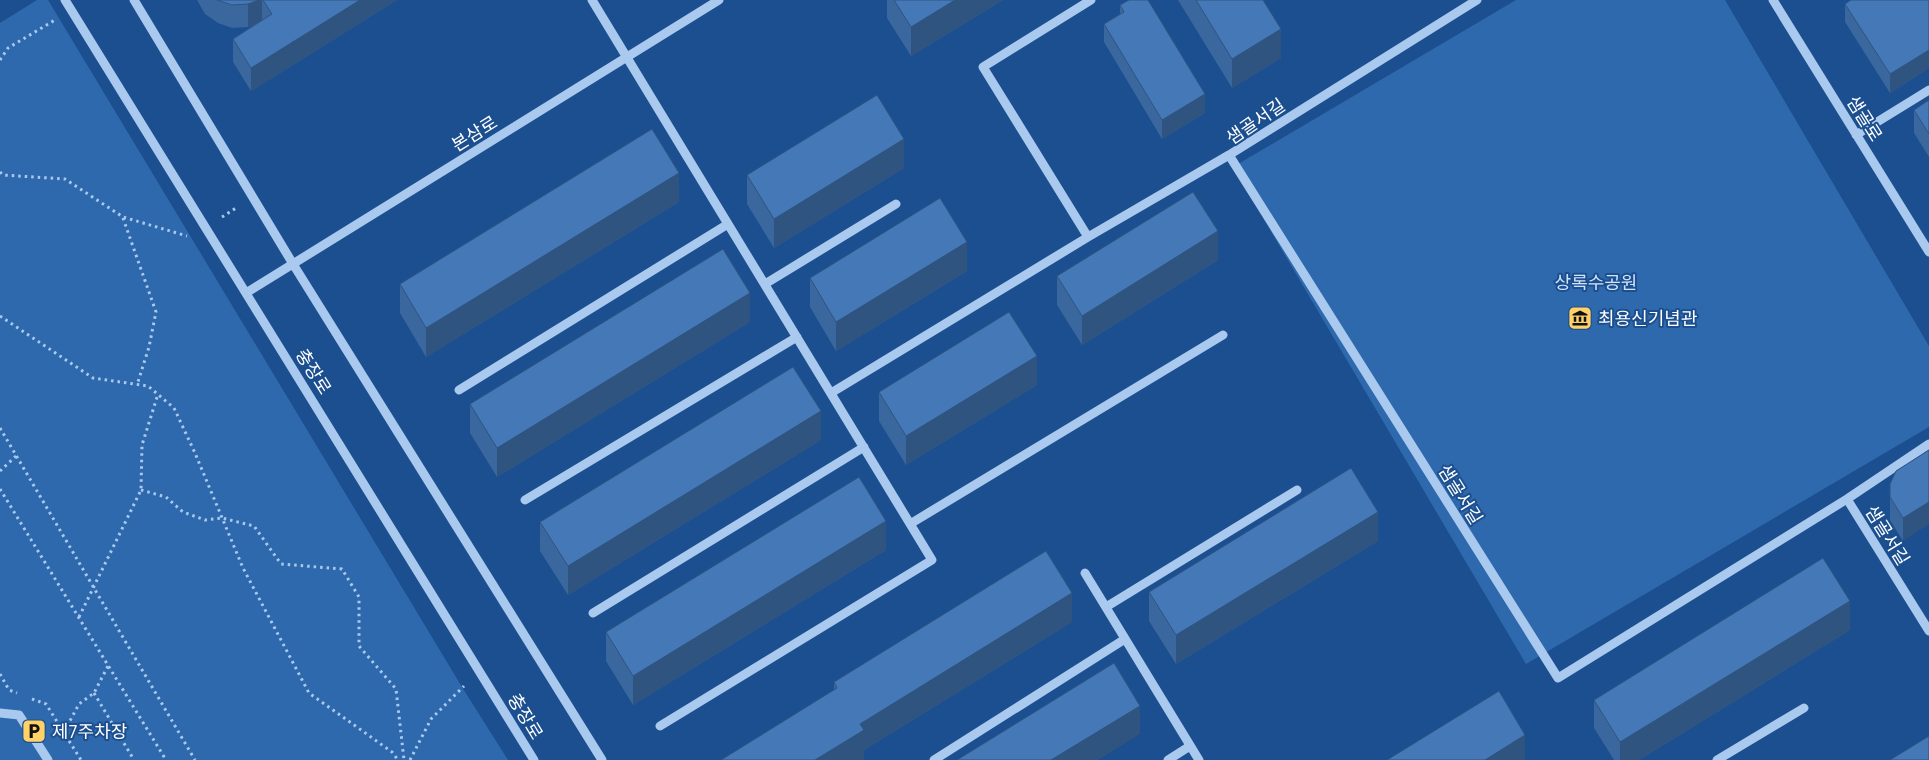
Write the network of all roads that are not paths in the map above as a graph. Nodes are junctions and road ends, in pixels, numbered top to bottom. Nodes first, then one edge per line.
1 (65, 0) edge
2 (134, 0) edge
3 (592, 0) edge
4 (720, 0) edge
5 (1091, 0) edge
6 (1477, 0) edge
7 (1773, 0) edge
8 (628, 57) junction
9 (1929, 90) edge
10 (1856, 135) junction
11 (1229, 155) junction
12 (896, 204) dead end
13 (728, 224) junction
14 (1088, 237) junction
15 (1929, 252) edge
16 (293, 264) junction
17 (764, 284) junction
18 (246, 292) junction
19 (1223, 336) dead end
20 (796, 337) junction
21 (459, 390) dead end
22 (831, 393) junction
23 (1929, 444) edge
24 (864, 447) junction
25 (1297, 490) dead end
26 (1846, 499) junction
27 (525, 500) dead end
28 (910, 524) junction
29 (1085, 573) dead end
30 (1106, 607) junction
31 (593, 613) dead end
32 (1929, 631) edge
33 (1125, 639) junction
34 (1804, 708) dead end
35 (0, 713) edge
36 (660, 726) dead end
37 (1190, 746) junction
38 (48, 760) edge
39 (534, 760) edge
40 (602, 760) edge
41 (934, 760) edge
42 (1168, 760) edge
43 (1199, 760) edge
44 (1717, 760) edge

1 - 18 street, 충장로
2 - 16 street
3 - 8 street
4 - 8 street, 본삼로
5 - 14 street
6 - 11 street, 샘골서길
7 - 10 street, 샘골로
8 - 13 street
8 - 16 street, 본삼로
9 - 10 street
10 - 15 street, 샘골로
11 - 14 street
11 - 26 street, 샘골서길
12 - 17 street
13 - 17 street
13 - 21 street
14 - 22 street
16 - 18 street, 본삼로
16 - 40 street
17 - 20 street
18 - 39 street, 충장로
19 - 28 street
20 - 22 street
20 - 27 street
22 - 24 street
23 - 26 street
24 - 28 street
24 - 31 street
25 - 30 street
26 - 32 street, 샘골서길
28 - 36 street
29 - 30 street
30 - 33 street
33 - 37 street
33 - 41 street
34 - 44 street
35 - 38 street
37 - 42 street
37 - 43 street

